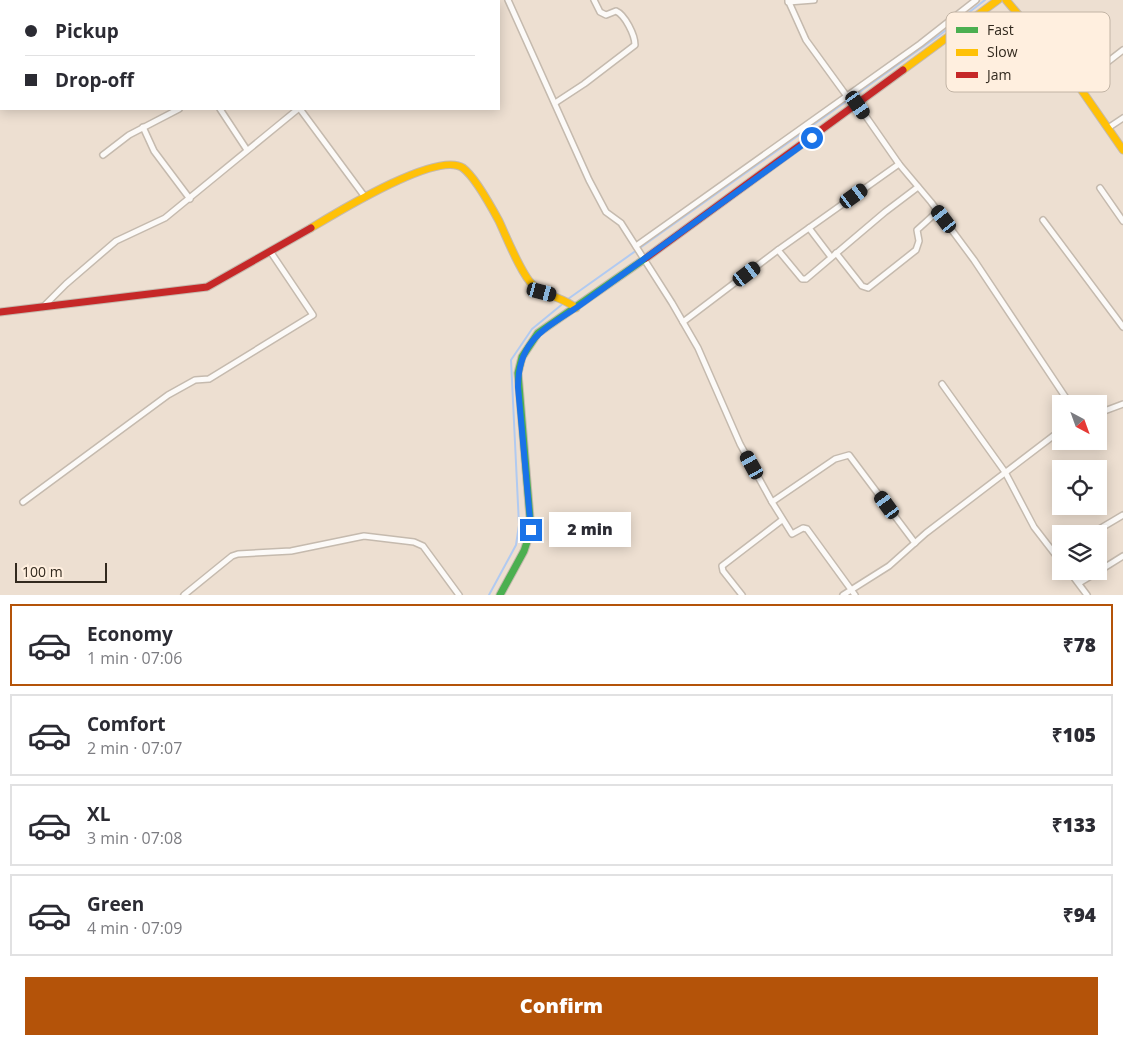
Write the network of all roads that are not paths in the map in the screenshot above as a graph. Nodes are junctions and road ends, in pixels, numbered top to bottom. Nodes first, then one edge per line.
1 (508, 0) edge
2 (594, 0) edge
3 (814, 0) edge
4 (976, 0) edge
5 (998, 0) edge
6 (1006, 0) edge
7 (788, 1) edge
8 (961, 12) edge
9 (982, 12) edge
10 (1016, 12) edge
11 (946, 24) edge
12 (946, 39) edge
13 (1123, 50) edge
14 (1110, 60) edge
15 (1083, 92) edge
16 (846, 95) junction
17 (555, 103) junction
18 (858, 105) junction
19 (176, 110) edge
20 (221, 110) edge
21 (298, 110) edge
22 (300, 110) edge
23 (1123, 118) edge
24 (143, 127) junction
25 (1108, 128) junction
26 (1122, 146) edge
27 (247, 150) junction
28 (102, 155) dead end
29 (899, 164) junction
30 (918, 187) junction
31 (1100, 188) dead end
32 (365, 197) junction
33 (190, 199) junction
34 (938, 211) junction
35 (1043, 220) dead end
36 (1123, 220) edge
37 (809, 228) junction
38 (636, 246) junction
39 (778, 250) junction
40 (270, 251) junction
41 (834, 255) junction
42 (643, 256) junction
43 (572, 303) junction
44 (41, 308) junction
45 (1, 310) edge
46 (683, 322) junction
47 (1123, 327) edge
48 (942, 384) dead end
49 (1064, 395) edge
50 (1123, 404) edge
51 (1108, 410) edge
52 (1052, 437) edge
53 (1005, 472) junction
54 (23, 502) dead end
55 (772, 502) junction
56 (1123, 515) edge
57 (782, 520) junction
58 (1106, 525) edge
59 (914, 543) junction
60 (1052, 550) edge
61 (1123, 556) edge
62 (1107, 566) edge
63 (1076, 580) edge
64 (1085, 580) edge
65 (1079, 584) junction
66 (853, 593) edge
67 (184, 595) edge
68 (459, 595) edge
69 (500, 595) edge
70 (742, 595) edge
71 (843, 595) edge
72 (1087, 595) edge

1 - 17 street
2 - 17 street
3 - 7 street
4 - 8 street
5 - 9 street
6 - 10 street
7 - 16 street
11 - 16 street
12 - 18 street
13 - 14 street
15 - 25 street
16 - 38 street
17 - 38 street
18 - 29 street
18 - 42 street
19 - 24 street
20 - 27 street
21 - 27 street
22 - 32 street
23 - 25 street
24 - 28 street
24 - 33 street
25 - 26 street
27 - 33 street
29 - 30 street
29 - 37 street
30 - 34 street
30 - 41 street
31 - 36 street
32 - 40 street
32 - 43 street
33 - 44 street
34 - 41 street
34 - 49 street
35 - 47 street
37 - 39 street
37 - 41 street
38 - 42 street
39 - 41 street
39 - 46 street
40 - 44 street
40 - 54 street
42 - 43 street
42 - 46 street
43 - 69 street
44 - 45 street
46 - 55 street
48 - 53 street
50 - 51 street
52 - 53 street
53 - 59 street
53 - 60 street
55 - 57 street
55 - 59 street
56 - 58 street
57 - 66 street
57 - 70 street
59 - 66 street
61 - 62 street
63 - 65 street
64 - 65 street
65 - 72 street
66 - 71 street
67 - 68 street

